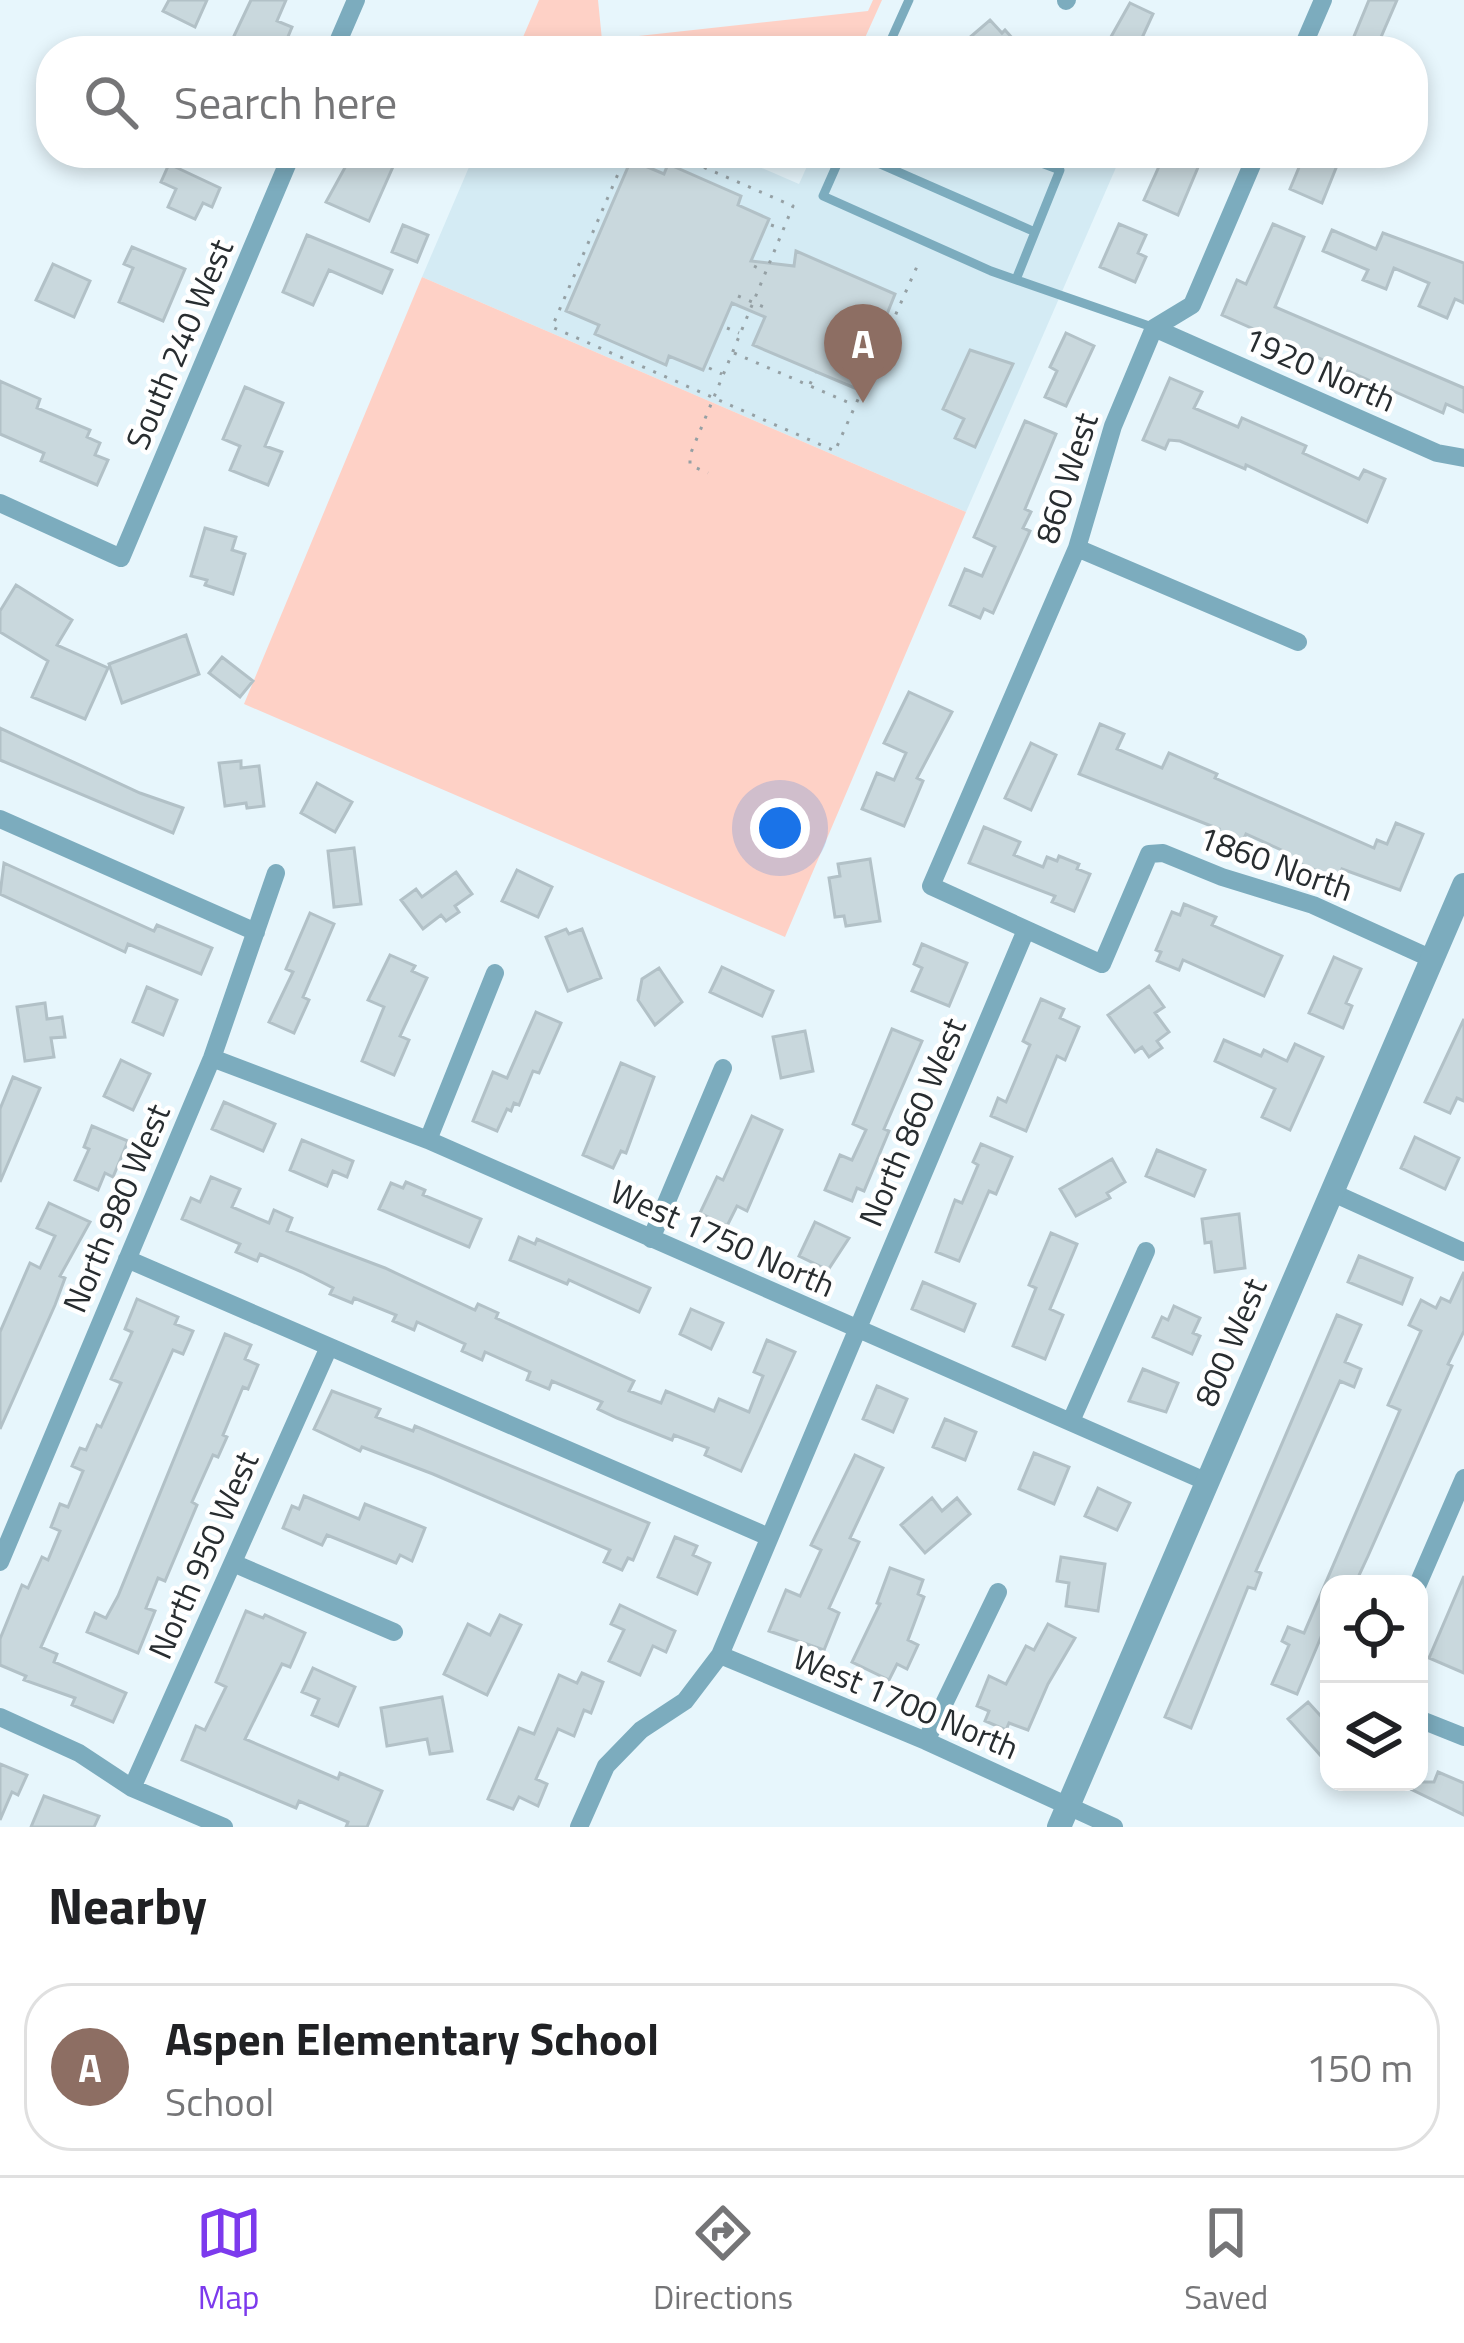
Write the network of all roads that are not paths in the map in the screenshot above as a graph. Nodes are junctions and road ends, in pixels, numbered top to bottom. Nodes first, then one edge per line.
1 (356, 0) edge
2 (909, 0) edge
3 (1323, 0) edge
4 (340, 36) edge
5 (893, 36) edge
6 (1307, 36) edge
7 (286, 168) edge
8 (835, 168) edge
9 (889, 168) edge
10 (1055, 168) edge
11 (1251, 168) edge
12 (1035, 232) junction
13 (1017, 277) junction
14 (1154, 328) junction
15 (1464, 458) edge
16 (0, 503) edge
17 (1077, 548) junction
18 (1298, 642) dead end
19 (973, 786) joint
20 (0, 819) edge
21 (276, 873) dead end
22 (1464, 885) edge
23 (1026, 930) junction
24 (256, 932) junction
25 (1432, 959) junction
26 (495, 973) dead end
27 (212, 1058) junction
28 (723, 1068) dead end
29 (428, 1140) junction
30 (1331, 1192) junction
31 (651, 1239) junction
32 (1146, 1251) dead end
33 (1464, 1252) edge
34 (128, 1259) junction
35 (856, 1330) junction
36 (329, 1347) junction
37 (1071, 1421) junction
38 (1464, 1478) edge
39 (1205, 1481) junction
40 (769, 1537) junction
41 (0, 1562) edge
42 (232, 1563) junction
43 (1422, 1575) edge
44 (998, 1592) dead end
45 (394, 1632) dead end
46 (720, 1655) junction
47 (0, 1718) edge
48 (1428, 1723) edge
49 (1464, 1737) edge
50 (926, 1741) junction
51 (133, 1788) junction
52 (1063, 1817) edge
53 (224, 1827) edge
54 (579, 1827) edge
55 (1114, 1827) edge

1 - 4 street
2 - 5 lane
3 - 6 street
7 - 16 street, South 240 West
8 - 13 lane
9 - 12 lane
10 - 12 lane
11 - 14 street
12 - 13 lane
13 - 14 lane
14 - 15 street, 1920 North
14 - 17 street, 860 West
17 - 18 street
17 - 19 street, 860 West
19 - 23 street, 1860 North
20 - 24 street
21 - 24 street, North 980 West
22 - 25 street, 800 West
23 - 25 street, 1860 North
23 - 35 street, North 860 West
24 - 27 street, North 980 West
25 - 30 street, 800 West
26 - 29 street
27 - 29 street, West 1750 North
27 - 34 street, North 980 West
28 - 31 street
29 - 31 street, West 1750 North
30 - 33 street
30 - 39 street, 800 West
31 - 35 street, West 1750 North
32 - 37 street
34 - 36 street
34 - 41 street, North 980 West
35 - 37 street, West 1750 North
35 - 40 street, North 860 West
36 - 40 street
36 - 42 street, North 950 West
37 - 39 street, West 1750 North
38 - 43 street
39 - 52 street, 800 West
40 - 46 street, North 860 West
42 - 45 street
42 - 51 street, North 950 West
44 - 50 street
46 - 50 street, West 1700 North
46 - 54 street, North 860 West
47 - 51 street
48 - 49 street
50 - 52 street, West 1700 North
51 - 53 street
52 - 55 street, West 1700 North

